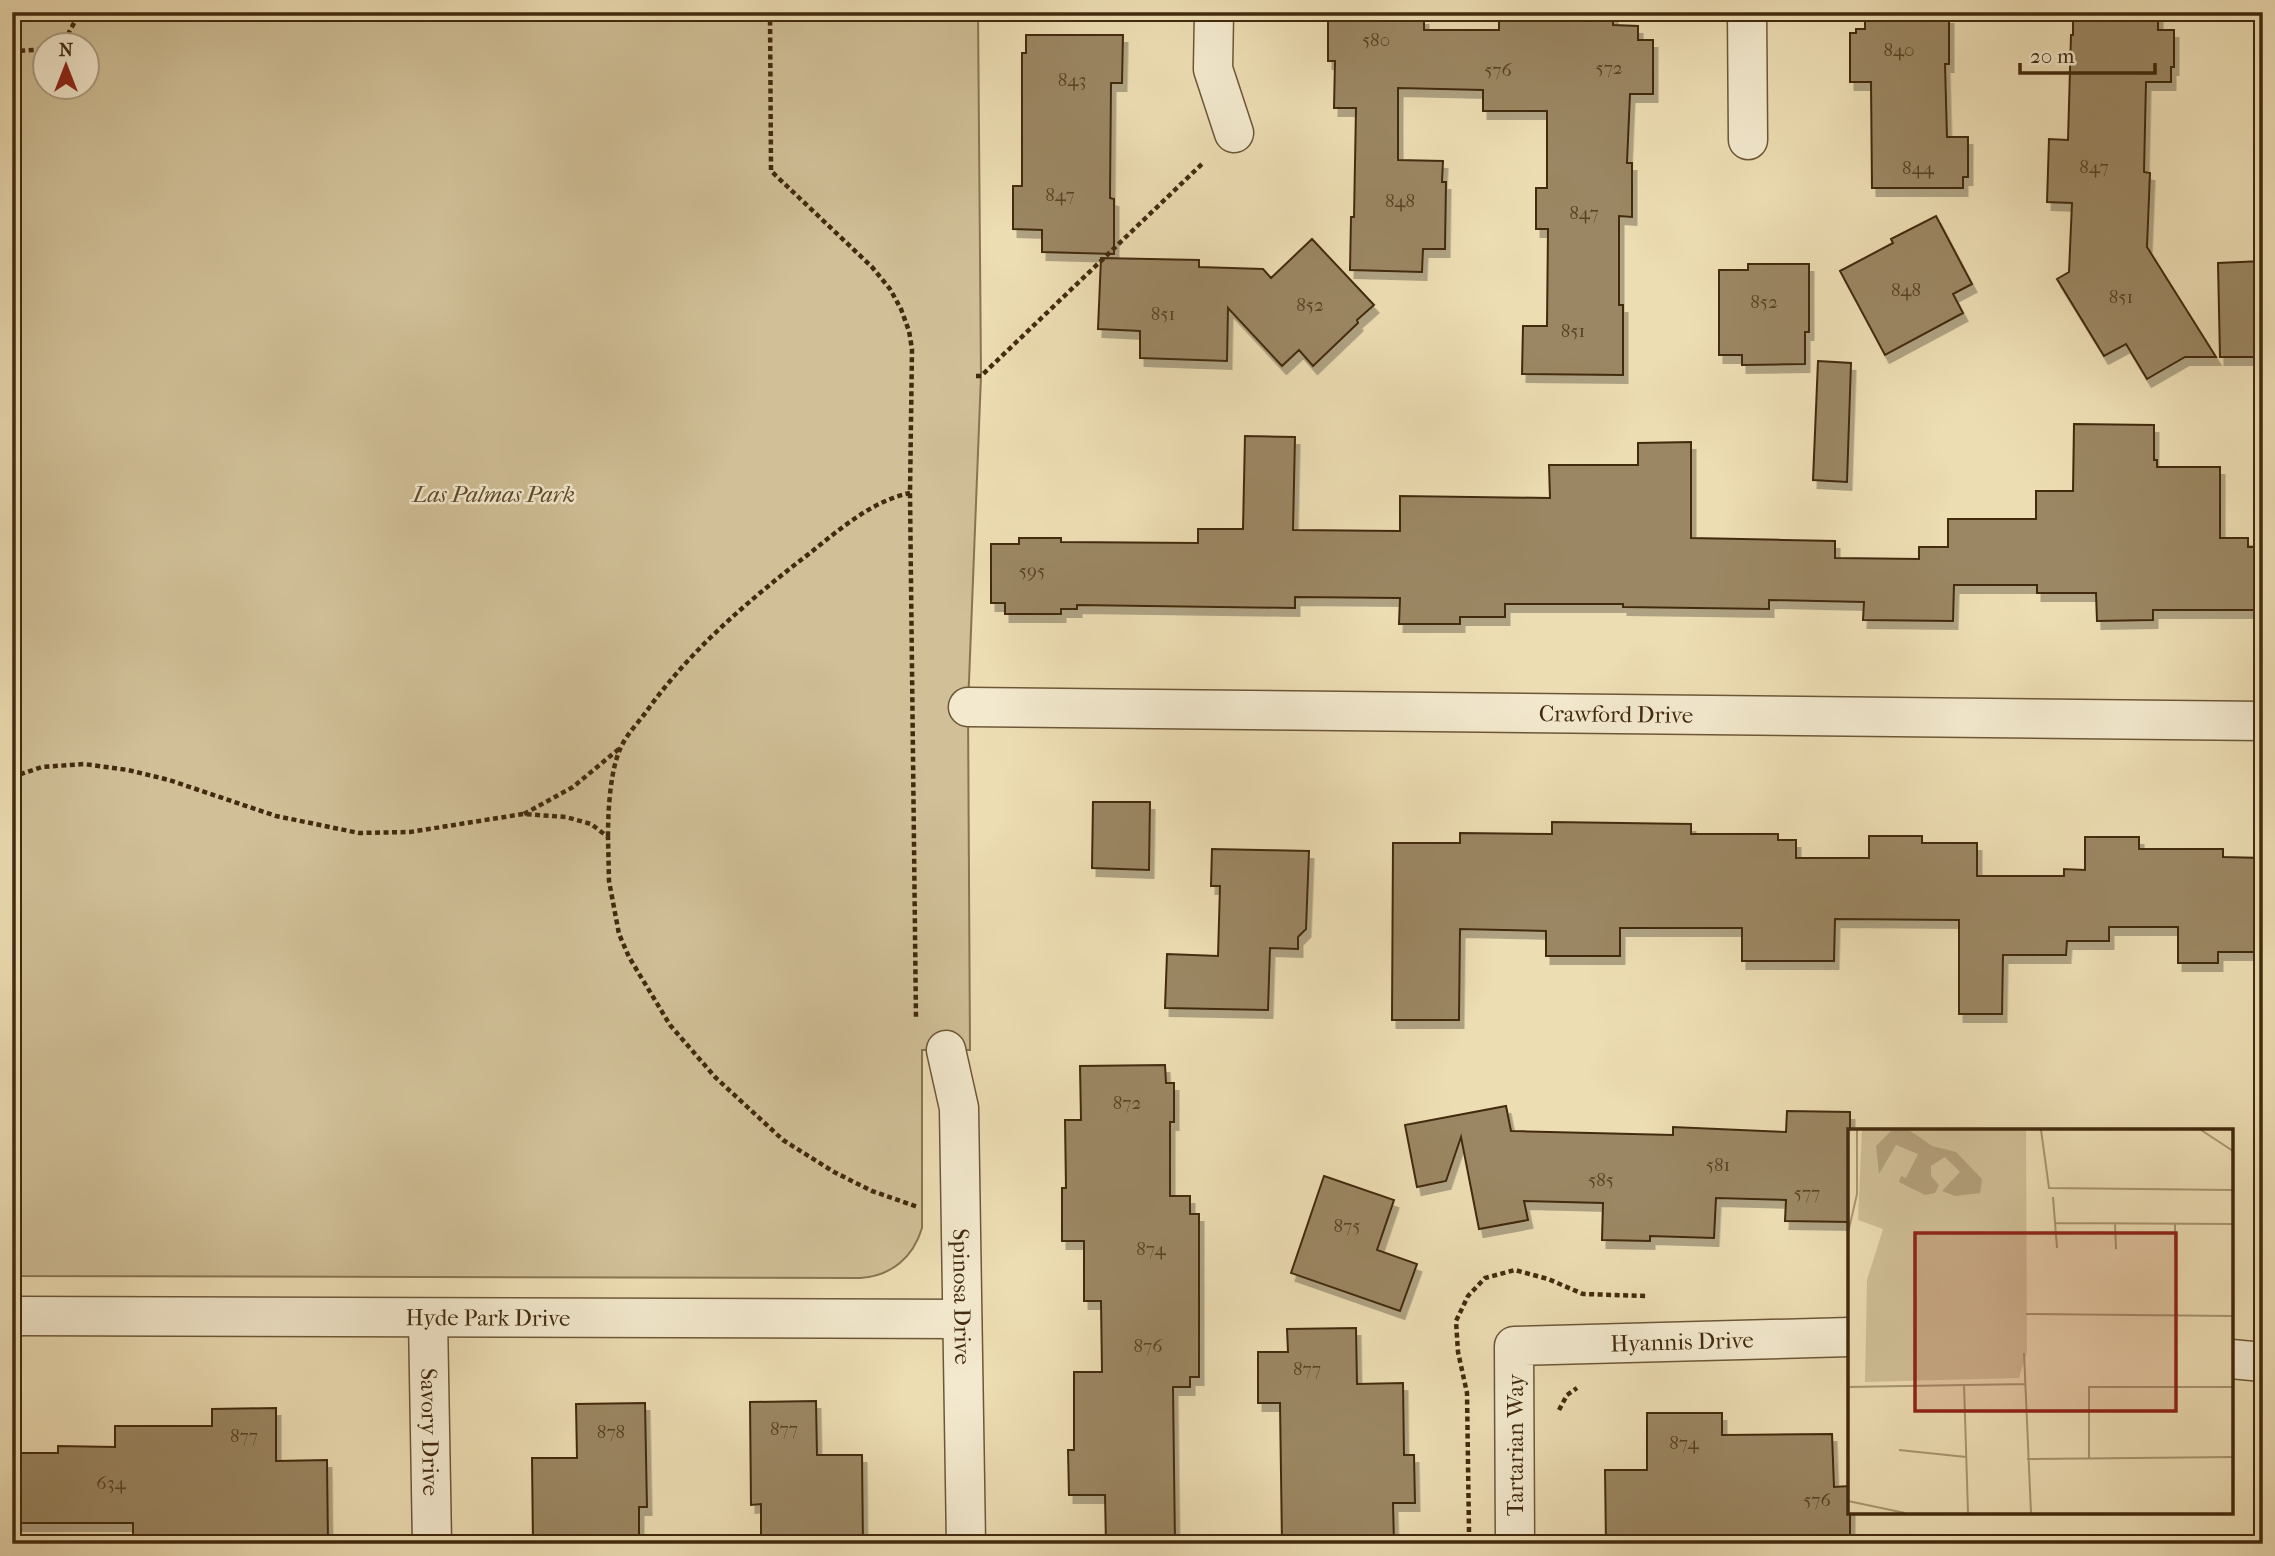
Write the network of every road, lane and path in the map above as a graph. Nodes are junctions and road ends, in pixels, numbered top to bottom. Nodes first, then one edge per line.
1 (80, 12) edge
2 (770, 12) edge
3 (1214, 12) edge
4 (1747, 12) edge
5 (68, 32) edge
6 (12, 49) edge
7 (32, 50) edge
8 (1234, 133) dead end
9 (1748, 140) dead end
10 (1183, 182) dead end
11 (976, 376) dead end
12 (910, 494) junction
13 (968, 707) dead end
14 (2263, 721) edge
15 (621, 747) junction
16 (12, 777) edge
17 (523, 814) junction
18 (608, 837) junction
19 (931, 1040) joint
20 (918, 1194) dead end
21 (1659, 1296) dead end
22 (12, 1317) edge
23 (428, 1318) junction
24 (962, 1320) junction
25 (1848, 1337) edge
26 (1514, 1346) joint
27 (2233, 1359) edge
28 (2263, 1362) edge
29 (432, 1544) edge
30 (966, 1544) edge
31 (1469, 1544) edge
32 (1515, 1544) edge

1 - 5 path
2 - 12 path
3 - 8 street
4 - 9 street
6 - 7 path
10 - 11 path
12 - 15 path
12 - 19 path
13 - 14 street, Crawford Drive
15 - 17 path
15 - 18 path
16 - 17 path
17 - 18 path
18 - 20 path
19 - 24 street, Spinosa Drive
21 - 31 path
22 - 23 street, Hyde Park Drive
23 - 24 street, Hyde Park Drive
23 - 29 street, Savory Drive
24 - 30 street, Spinosa Drive
25 - 26 street, Hyannis Drive
26 - 32 street, Tartarian Way
27 - 28 street

